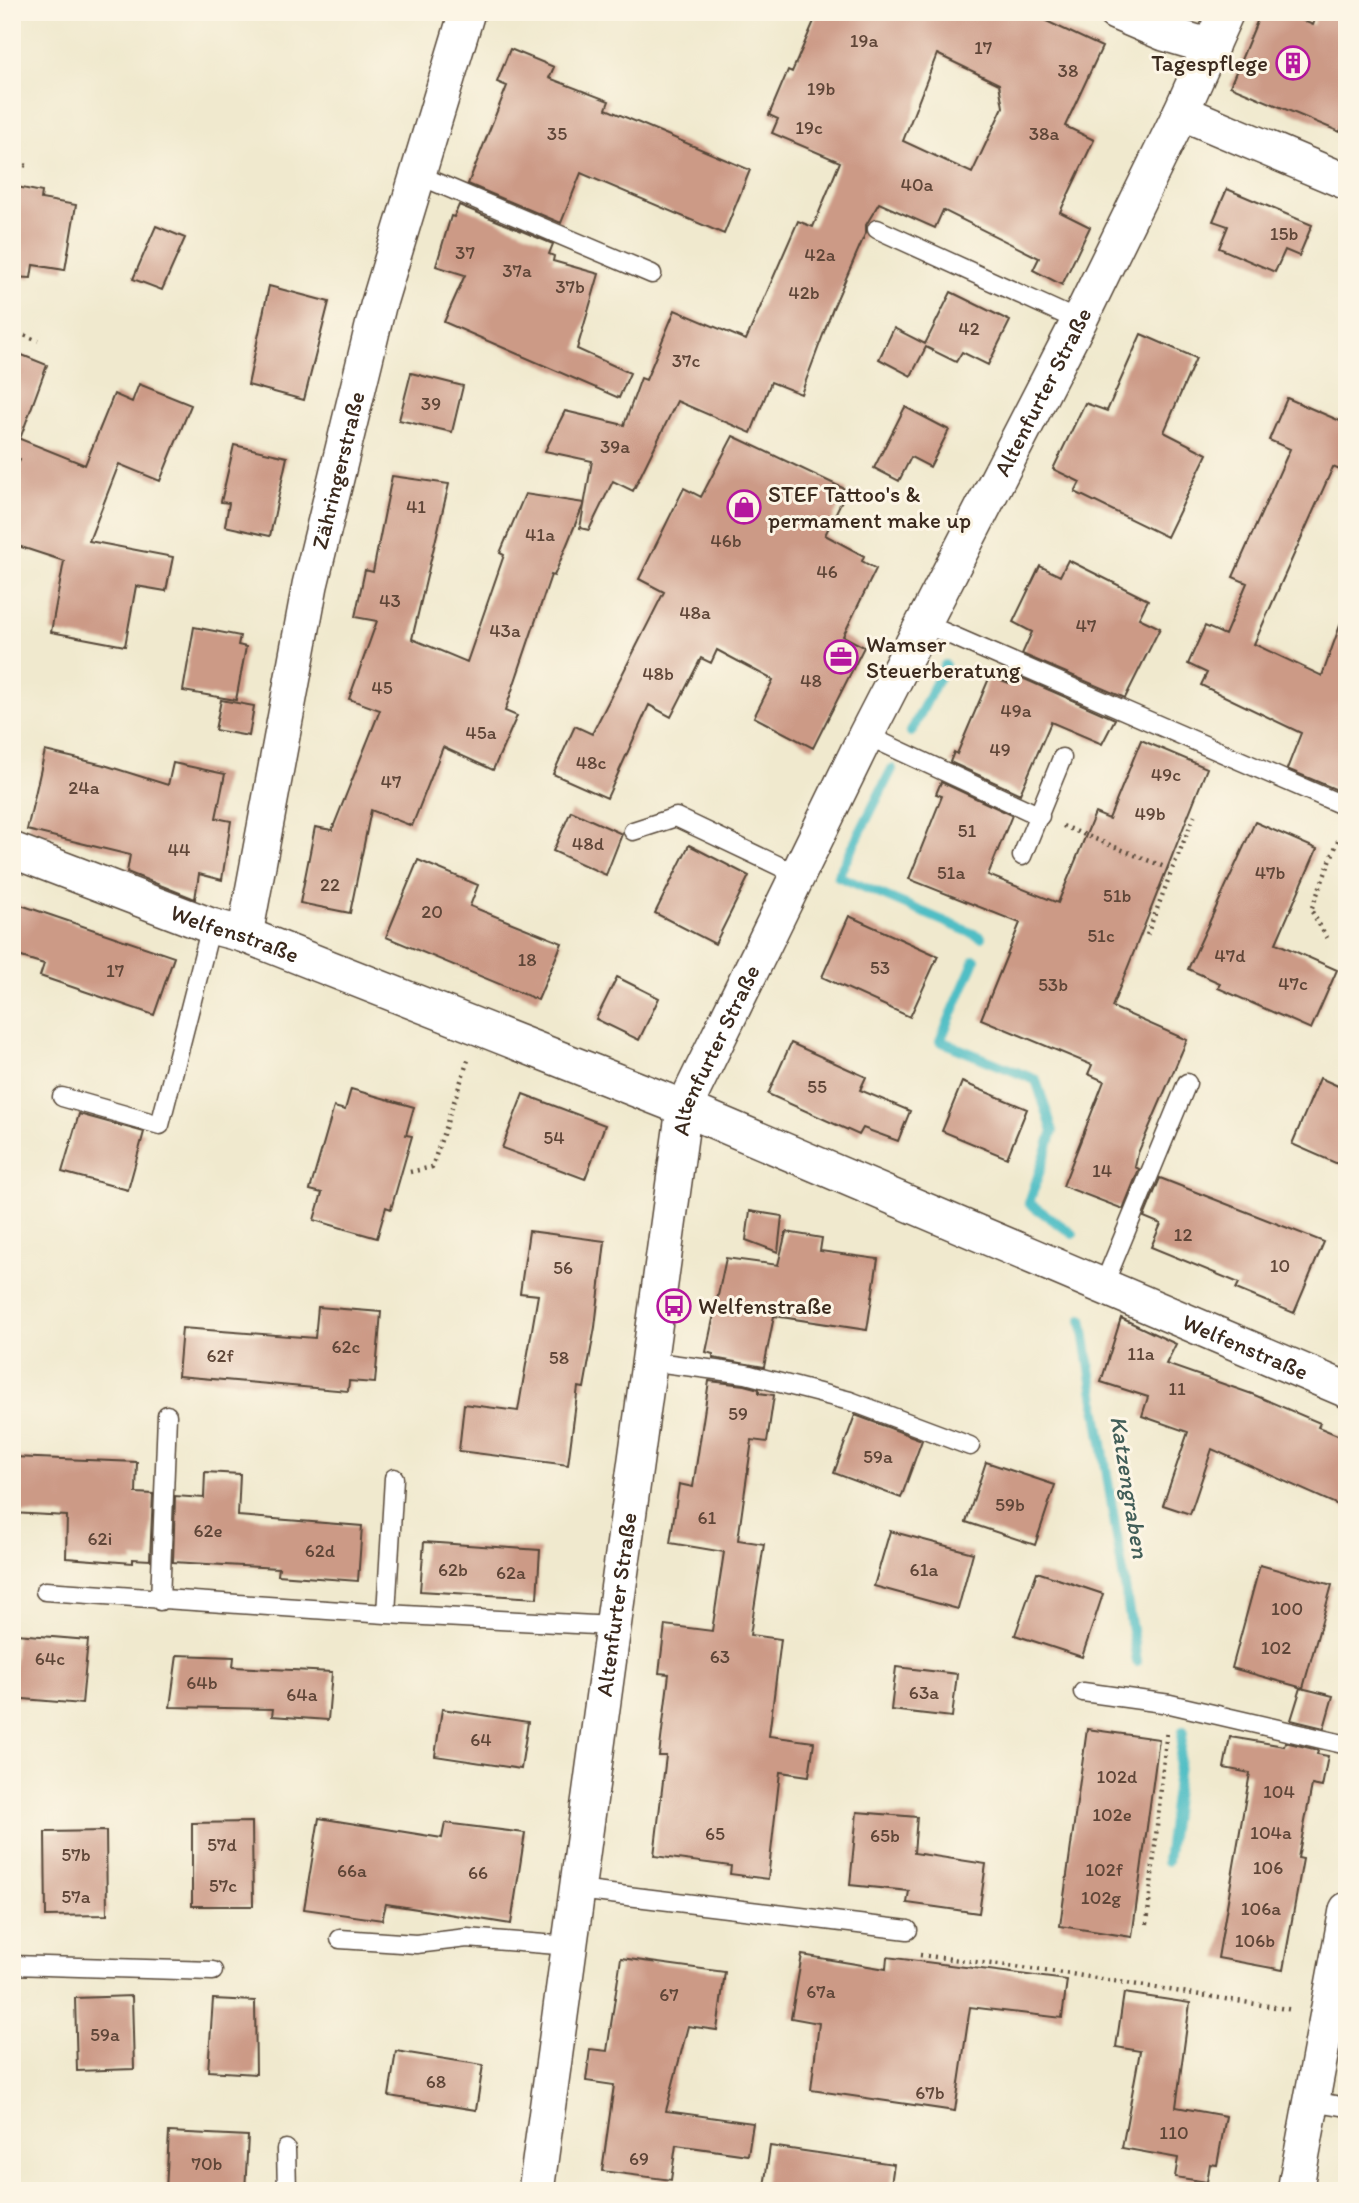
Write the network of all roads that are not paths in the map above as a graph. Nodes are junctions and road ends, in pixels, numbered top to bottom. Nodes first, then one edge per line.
1 (467, 12) edge
2 (1115, 12) edge
3 (1226, 12) edge
4 (1211, 47) junction
5 (1181, 112) junction
6 (416, 174) junction
7 (1347, 182) edge
8 (877, 229) dead end
9 (652, 274) dead end
10 (1079, 321) junction
11 (923, 622) junction
12 (866, 735) junction
13 (1062, 758) dead end
14 (1347, 807) edge
15 (1040, 816) junction
16 (633, 831) dead end
17 (12, 850) edge
18 (1022, 856) dead end
19 (798, 875) junction
20 (211, 926) junction
21 (245, 936) junction
22 (1187, 1083) dead end
23 (62, 1097) dead end
24 (684, 1108) junction
25 (1102, 1289) junction
26 (648, 1361) junction
27 (1347, 1390) edge
28 (167, 1415) dead end
29 (970, 1446) dead end
30 (394, 1478) dead end
31 (45, 1591) dead end
32 (160, 1601) junction
33 (386, 1614) junction
34 (613, 1626) junction
35 (1083, 1692) dead end
36 (1347, 1745) edge
37 (578, 1890) junction
38 (1347, 1910) edge
39 (908, 1930) dead end
40 (340, 1938) dead end
41 (569, 1946) junction
42 (12, 1965) edge
43 (213, 1971) dead end
44 (1312, 2101) junction
45 (1347, 2107) edge
46 (286, 2148) dead end
47 (286, 2191) edge
48 (536, 2191) edge
49 (1295, 2191) edge

1 - 6 street, Zähringerstraße
2 - 4 street
3 - 4 street, Altenfurter Straße
4 - 5 street, Altenfurter Straße
5 - 7 street
5 - 10 street, Altenfurter Straße
6 - 9 lane
6 - 21 street, Zähringerstraße
8 - 10 lane
10 - 11 street, Altenfurter Straße
11 - 12 street, Altenfurter Straße
11 - 14 lane
12 - 15 lane
12 - 19 street, Altenfurter Straße
13 - 15 lane
15 - 18 lane
16 - 19 lane
17 - 20 street, Welfenstraße
19 - 24 street, Altenfurter Straße
20 - 21 street, Welfenstraße
20 - 23 lane
21 - 24 street, Welfenstraße
22 - 25 lane
24 - 25 street, Welfenstraße
24 - 26 street, Altenfurter Straße
25 - 27 street, Welfenstraße
26 - 29 lane
26 - 34 street, Altenfurter Straße
28 - 32 lane
30 - 33 lane
31 - 32 lane
32 - 33 lane
33 - 34 lane
34 - 37 street, Altenfurter Straße
35 - 36 lane
37 - 39 lane
37 - 41 street, Altenfurter Straße
38 - 44 street
40 - 41 lane
41 - 48 street, Altenfurter Straße
42 - 43 lane
44 - 45 lane
44 - 49 street
46 - 47 lane

